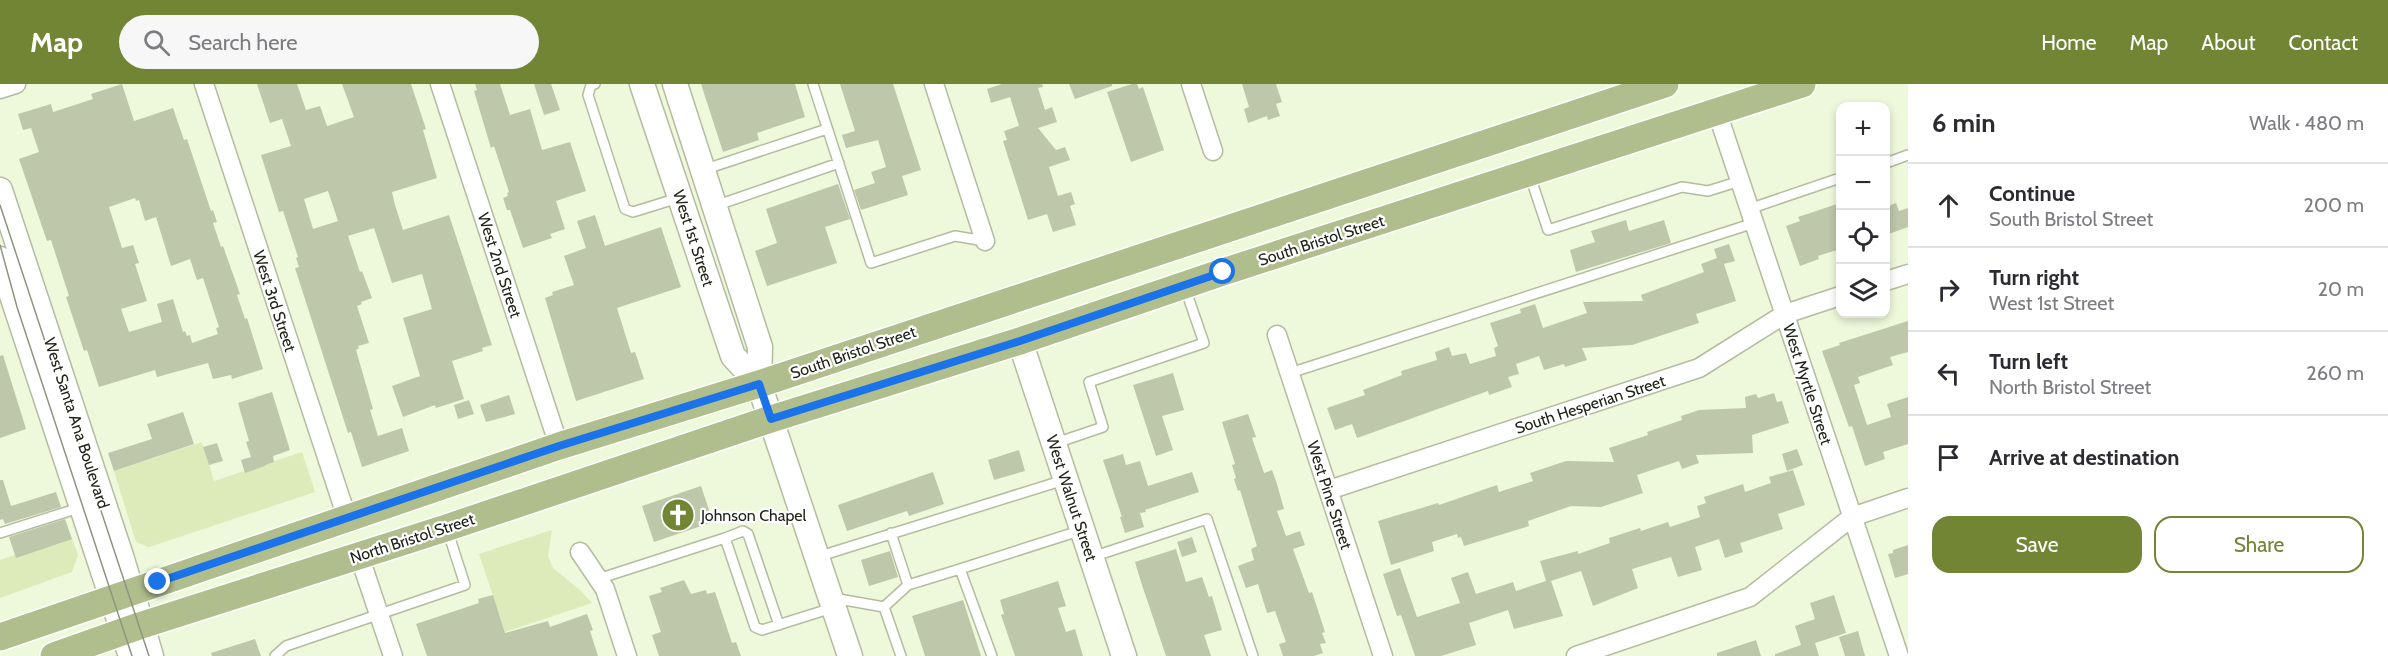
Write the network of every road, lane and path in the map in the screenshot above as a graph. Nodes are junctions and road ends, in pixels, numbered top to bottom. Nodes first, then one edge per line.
1 (16, 84) edge
2 (204, 84) edge
3 (440, 84) edge
4 (595, 84) edge
5 (642, 84) edge
6 (675, 84) edge
7 (813, 84) edge
8 (934, 84) edge
9 (1191, 84) edge
10 (1665, 84) edge
11 (1802, 84) edge
12 (0, 89) edge
13 (1717, 112) junction
14 (827, 129) junction
15 (1213, 151) dead end
16 (1908, 155) edge
17 (1890, 162) edge
18 (839, 163) junction
19 (703, 170) junction
20 (1529, 173) junction
21 (1836, 180) edge
22 (1740, 181) junction
23 (0, 190) edge
24 (680, 197) junction
25 (715, 206) junction
26 (1752, 216) junction
27 (985, 241) joint
28 (0, 259) edge
29 (1908, 274) edge
30 (1890, 280) edge
31 (1184, 285) junction
32 (1836, 297) edge
33 (1785, 314) junction
34 (1277, 335) dead end
35 (1020, 341) junction
36 (1290, 373) junction
37 (759, 384) junction
38 (771, 419) junction
39 (1054, 444) junction
40 (559, 446) junction
41 (1066, 479) junction
42 (1329, 490) junction
43 (1908, 498) edge
44 (82, 507) junction
45 (1852, 517) junction
46 (346, 518) junction
47 (446, 528) junction
48 (1083, 530) junction
49 (0, 533) edge
50 (891, 533) junction
51 (725, 538) junction
52 (580, 552) dead end
53 (359, 555) junction
54 (817, 557) junction
55 (1092, 557) junction
56 (960, 569) junction
57 (598, 579) junction
58 (908, 585) junction
59 (122, 595) junction
60 (832, 602) junction
61 (884, 606) junction
62 (379, 614) junction
63 (779, 625) junction
64 (0, 637) edge
65 (131, 638) edge
66 (67, 654) edge
67 (151, 656) edge
68 (276, 656) edge
69 (393, 656) edge
70 (627, 656) edge
71 (850, 656) edge
72 (901, 656) edge
73 (992, 656) edge
74 (1124, 656) edge
75 (1253, 656) edge
76 (1383, 656) edge
77 (1576, 656) edge
78 (1899, 656) edge

1 - 12 street
2 - 46 street, West 3rd Street
3 - 40 street, West 2nd Street
4 - 24 lane
5 - 24 main road, West 1st Street
6 - 19 main road, West 1st Street
7 - 14 lane
8 - 27 street
9 - 15 street
10 - 37 main road, South Bristol Street
11 - 13 main road, South Bristol Street
13 - 20 main road, South Bristol Street
13 - 22 street, West Myrtle Street
14 - 18 lane
14 - 19 lane
16 - 17 lane
18 - 25 lane
18 - 27 lane
19 - 25 main road, West 1st Street
20 - 22 lane
20 - 31 main road, South Bristol Street
21 - 26 lane
22 - 26 street, West Myrtle Street
23 - 59 main road, West Santa Ana Boulevard
24 - 37 main road, West 1st Street
25 - 37 main road, West 1st Street
26 - 33 street, West Myrtle Street
26 - 36 lane
28 - 44 main road, West Santa Ana Boulevard
29 - 30 street
31 - 35 main road, South Bristol Street
31 - 39 lane
32 - 33 street, South Hesperian Street
33 - 42 street, South Hesperian Street
33 - 45 street, West Myrtle Street
34 - 36 street, West Pine Street
35 - 38 main road, South Bristol Street
35 - 39 main road, West Walnut Street
36 - 42 street, West Pine Street
37 - 38 main road, West 1st Street
37 - 40 main road
38 - 47 main road, North Bristol Street
38 - 54 main road, West 1st Street
39 - 41 main road, West Walnut Street
40 - 46 main road
41 - 48 main road, West Walnut Street
41 - 50 lane
42 - 76 street, West Pine Street
43 - 45 street
44 - 49 lane
44 - 59 main road, West Santa Ana Boulevard
45 - 77 street
45 - 78 street, West Myrtle Street
46 - 59 main road
47 - 53 main road, North Bristol Street
47 - 62 lane
48 - 55 main road, West Walnut Street
48 - 56 lane
50 - 54 lane
50 - 58 lane
51 - 57 lane
51 - 63 lane
51 - 63 lane
52 - 57 street
53 - 62 street
53 - 65 main road, North Bristol Street
54 - 60 main road, West 1st Street
55 - 74 main road, West Walnut Street
55 - 75 lane
56 - 58 lane
56 - 73 lane
57 - 70 street
58 - 61 lane
59 - 64 main road
59 - 65 main road, West Santa Ana Boulevard
60 - 61 lane
60 - 63 lane
60 - 71 main road, West 1st Street
61 - 72 lane
62 - 68 lane
62 - 69 street
65 - 66 main road, North Bristol Street
65 - 67 main road, West Santa Ana Boulevard

